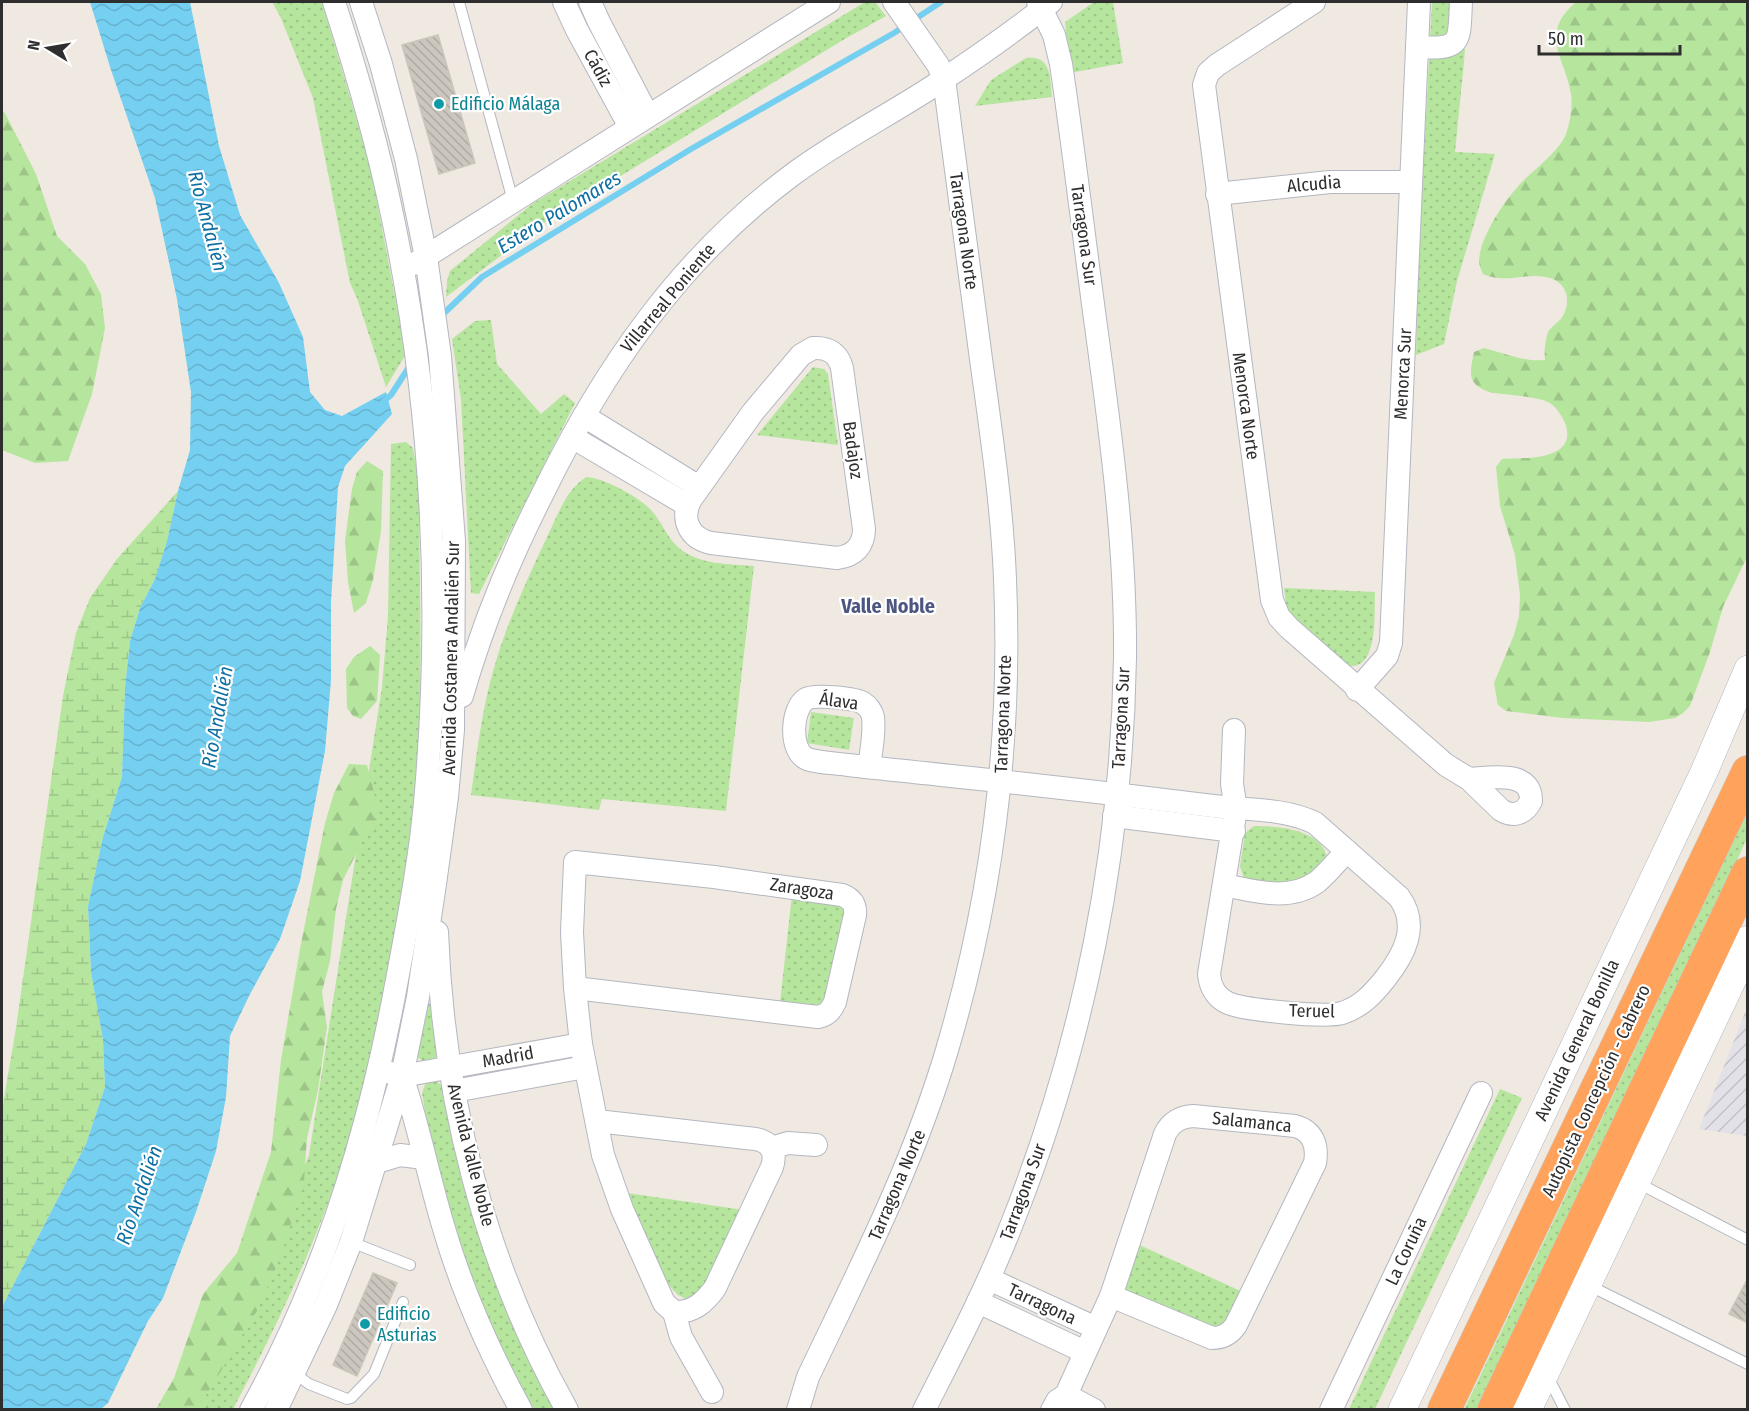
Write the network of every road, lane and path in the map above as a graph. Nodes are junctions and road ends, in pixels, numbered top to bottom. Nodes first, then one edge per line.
1 (334, 2) edge
2 (361, 2) edge
3 (459, 2) edge
4 (590, 2) edge
5 (829, 2) edge
6 (894, 2) edge
7 (1314, 2) edge
8 (1419, 2) edge
9 (1461, 2) edge
10 (570, 4) edge
11 (1044, 4) edge
12 (1417, 47) junction
13 (944, 80) junction
14 (639, 121) junction
15 (1411, 182) junction
16 (1217, 194) junction
17 (513, 201) junction
18 (426, 257) junction
19 (403, 270) junction
20 (584, 416) junction
21 (572, 437) junction
22 (693, 496) junction
23 (1748, 669) edge
24 (1357, 690) junction
25 (453, 730) junction
26 (1234, 730) dead end
27 (869, 767) dead end
28 (1748, 772) edge
29 (1469, 779) dead end
30 (1001, 782) junction
31 (1116, 794) junction
32 (1114, 816) junction
33 (1235, 820) junction
34 (1347, 851) junction
35 (1748, 873) edge
36 (435, 884) junction
37 (1224, 885) junction
38 (1747, 943) edge
39 (575, 987) junction
40 (581, 1044) junction
41 (450, 1067) junction
42 (585, 1067) junction
43 (378, 1070) junction
44 (402, 1076) junction
45 (454, 1091) junction
46 (1481, 1093) dead end
47 (597, 1121) junction
48 (816, 1145) dead end
49 (771, 1148) junction
50 (424, 1158) junction
51 (377, 1162) junction
52 (1634, 1181) junction
53 (1748, 1240) edge
54 (351, 1242) junction
55 (410, 1265) dead end
56 (989, 1279) junction
57 (1585, 1284) junction
58 (1111, 1296) junction
59 (403, 1302) dead end
60 (978, 1302) junction
61 (674, 1312) junction
62 (1096, 1328) junction
63 (1085, 1353) junction
64 (1748, 1364) edge
65 (284, 1368) junction
66 (1544, 1370) junction
67 (712, 1392) dead end
68 (1059, 1402) edge
69 (251, 1410) edge
70 (276, 1410) edge
71 (521, 1410) edge
72 (567, 1410) edge
73 (798, 1410) edge
74 (924, 1410) edge
75 (1094, 1410) edge
76 (1331, 1410) edge
77 (1402, 1410) edge
78 (1444, 1410) edge
79 (1494, 1410) edge
80 (1525, 1410) edge
81 (1564, 1410) edge

1 - 19 street, Avenida Costanera Andalién Sur
2 - 18 street, Avenida Costanera Andalién Sur
3 - 17 lane
4 - 14 street, Cádiz
5 - 14 street
6 - 13 street, Tarragona Norte
7 - 16 street, Menorca Norte
8 - 12 street, Menorca Sur
9 - 12 street
10 - 14 street, Cádiz
11 - 13 street, Villarreal Poniente
11 - 31 street, Tarragona Sur
12 - 15 street, Menorca Sur
13 - 20 street, Villarreal Poniente
13 - 30 street, Tarragona Norte
14 - 17 street
15 - 16 street, Alcudia
15 - 24 street, Menorca Sur
16 - 24 street, Menorca Norte
17 - 18 street
18 - 19 street
18 - 25 street, Avenida Costanera Andalién Sur
19 - 43 street, Avenida Costanera Andalién Sur
20 - 21 street, Villarreal Poniente
20 - 22 street
21 - 22 street
21 - 25 street, Villarreal Poniente
22 - 22 street, Badajoz
23 - 77 street, Avenida General Bonilla
24 - 29 street, Menorca Norte
25 - 36 street, Avenida Costanera Andalién Sur
26 - 33 street, Teruel
27 - 30 street
28 - 78 highway, Autopista Concepción - Cabrero
30 - 31 street, Teruel
30 - 73 street, Tarragona Norte
31 - 32 street, Tarragona Sur
31 - 33 street, Teruel
32 - 33 street, Teruel
32 - 56 street, Tarragona Sur
33 - 34 street, Teruel
33 - 37 street, Teruel
34 - 37 street
34 - 37 street, Teruel
35 - 79 highway
36 - 41 street, Avenida Valle Noble
36 - 44 street, Avenida Costanera Andalién Sur
38 - 52 main road
39 - 39 street, Zaragoza
39 - 40 street, Zaragoza
40 - 41 street, Madrid
40 - 42 street
41 - 44 street, Madrid
41 - 45 street, Avenida Valle Noble
42 - 45 street, Madrid
42 - 47 street
43 - 44 street, Madrid
43 - 65 street, Avenida Costanera Andalién Sur
44 - 50 street
44 - 51 street, Avenida Costanera Andalién Sur
45 - 72 street, Avenida Valle Noble
46 - 76 street, La Coruña
47 - 49 street
47 - 61 street
48 - 49 street
49 - 61 street
50 - 51 street
50 - 71 street
51 - 54 street, Avenida Costanera Andalién Sur
52 - 53 lane
52 - 57 main road
54 - 55 lane
54 - 65 street, Avenida Costanera Andalién Sur
56 - 60 street, Tarragona Sur
56 - 62 street, Tarragona
57 - 64 lane
57 - 66 main road
58 - 58 street, Salamanca
58 - 62 street, Salamanca
59 - 65 lane
60 - 63 street, Tarragona
60 - 74 street, Tarragona Sur
61 - 67 street
62 - 63 street, Salamanca
63 - 68 street, Salamanca
65 - 69 street, Avenida Costanera Andalién Sur
65 - 70 street, Avenida Costanera Andalién Sur
66 - 80 main road
66 - 81 lane
68 - 75 street, Salamanca

